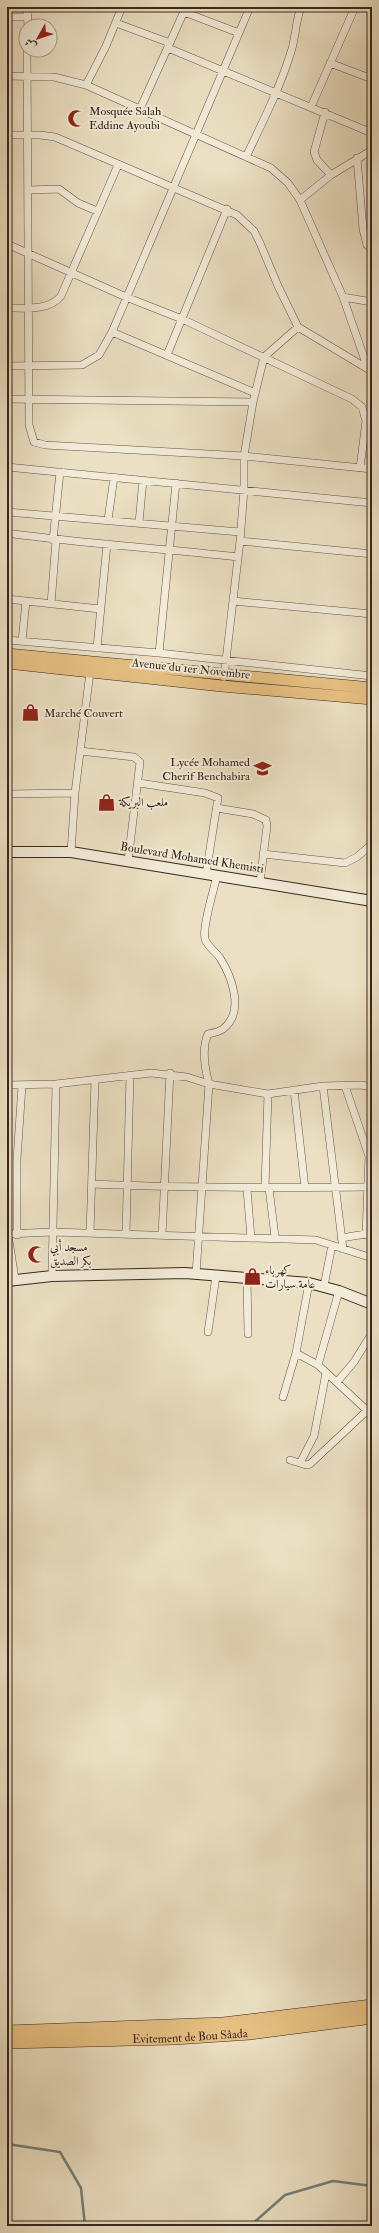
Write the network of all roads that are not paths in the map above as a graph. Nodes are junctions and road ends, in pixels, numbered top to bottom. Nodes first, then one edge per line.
1 (27, 7) edge
2 (122, 7) edge
3 (250, 7) edge
4 (301, 7) edge
5 (355, 7) edge
6 (185, 9) edge
7 (7, 17) edge
8 (28, 17) joint
9 (116, 22) junction
10 (239, 33) junction
11 (169, 46) junction
12 (28, 58) edge
13 (330, 63) junction
14 (223, 72) junction
15 (7, 76) edge
16 (27, 76) junction
17 (372, 79) edge
18 (86, 86) junction
19 (276, 93) junction
20 (311, 107) junction
21 (140, 109) junction
22 (326, 112) junction
23 (372, 133) edge
24 (196, 134) junction
25 (7, 135) edge
26 (28, 135) junction
27 (372, 150) edge
28 (246, 157) junction
29 (357, 158) junction
30 (118, 165) junction
31 (331, 175) junction
32 (173, 188) junction
33 (29, 190) junction
34 (300, 200) junction
35 (227, 209) junction
36 (97, 211) junction
37 (7, 244) edge
38 (372, 248) edge
39 (29, 254) junction
40 (70, 271) junction
41 (126, 297) junction
42 (343, 297) junction
43 (372, 302) edge
44 (7, 308) edge
45 (29, 308) junction
46 (182, 319) junction
47 (298, 327) junction
48 (112, 332) junction
49 (167, 355) junction
50 (264, 357) junction
51 (29, 365) junction
52 (7, 366) edge
53 (370, 370) edge
54 (255, 393) junction
55 (7, 399) edge
56 (29, 400) junction
57 (252, 402) junction
58 (244, 456) junction
59 (7, 467) edge
60 (360, 468) junction
61 (372, 469) edge
62 (60, 472) junction
63 (114, 477) junction
64 (143, 480) junction
65 (176, 483) junction
66 (244, 490) junction
67 (372, 503) edge
68 (7, 512) edge
69 (56, 516) junction
70 (108, 520) junction
71 (140, 523) junction
72 (171, 526) junction
73 (240, 532) junction
74 (7, 533) edge
75 (55, 540) junction
76 (240, 541) junction
77 (107, 544) junction
78 (169, 549) junction
79 (372, 554) edge
80 (238, 557) junction
81 (7, 599) edge
82 (26, 601) junction
83 (233, 601) junction
84 (51, 604) junction
85 (100, 609) junction
86 (372, 614) edge
87 (7, 640) edge
88 (22, 641) junction
89 (97, 648) junction
90 (159, 653) junction
91 (7, 654) edge
92 (225, 661) junction
93 (7, 663) edge
94 (90, 672) junction
95 (224, 673) junction
96 (372, 676) edge
97 (222, 686) junction
98 (372, 688) edge
99 (372, 699) edge
100 (80, 751) junction
101 (138, 784) junction
102 (75, 793) junction
103 (7, 794) edge
104 (217, 808) junction
105 (372, 844) edge
106 (7, 852) edge
107 (71, 852) junction
108 (263, 854) junction
109 (128, 861) junction
110 (206, 874) junction
111 (217, 875) junction
112 (260, 882) junction
113 (372, 901) edge
114 (170, 1073) junction
115 (130, 1075) junction
116 (95, 1080) junction
117 (56, 1084) junction
118 (209, 1084) junction
119 (7, 1086) edge
120 (22, 1086) junction
121 (323, 1086) junction
122 (345, 1086) junction
123 (372, 1087) edge
124 (294, 1090) junction
125 (268, 1094) junction
126 (92, 1184) junction
127 (127, 1186) junction
128 (163, 1187) junction
129 (201, 1187) junction
130 (370, 1187) edge
131 (267, 1188) junction
132 (305, 1188) junction
133 (247, 1189) junction
134 (334, 1189) junction
135 (52, 1232) junction
136 (90, 1233) junction
137 (7, 1234) edge
138 (126, 1234) junction
139 (369, 1234) edge
140 (17, 1235) junction
141 (162, 1235) junction
142 (199, 1236) junction
143 (275, 1237) junction
144 (251, 1238) junction
145 (341, 1238) junction
146 (332, 1245) junction
147 (343, 1249) junction
148 (372, 1258) edge
149 (196, 1274) junction
150 (52, 1276) junction
151 (216, 1276) junction
152 (247, 1278) junction
153 (11, 1280) edge
154 (309, 1284) junction
155 (324, 1286) junction
156 (339, 1291) junction
157 (372, 1304) edge
158 (208, 1332) dead end
159 (372, 1333) edge
160 (248, 1334) dead end
161 (296, 1353) junction
162 (318, 1365) junction
163 (326, 1373) junction
164 (337, 1382) junction
165 (283, 1397) dead end
166 (370, 1411) edge
167 (290, 1460) dead end
168 (300, 1463) junction
169 (372, 2006) edge
170 (372, 2017) edge
171 (7, 2032) edge
172 (7, 2042) edge

1 - 8 street
2 - 9 street
3 - 10 street
4 - 19 street
5 - 13 street
6 - 10 street
6 - 11 street
7 - 8 street
9 - 11 street
9 - 18 street
10 - 14 street
11 - 14 street
11 - 21 street
12 - 16 street
13 - 17 street
13 - 20 street
14 - 19 street
14 - 24 street
15 - 16 street
16 - 18 street
16 - 26 street
18 - 21 street
19 - 20 street
19 - 28 street
20 - 22 street
21 - 24 street
22 - 23 street
22 - 31 street
24 - 28 street
24 - 32 street
25 - 26 street
26 - 30 street
26 - 33 street
27 - 29 street
28 - 34 street
29 - 31 street
29 - 38 street
30 - 32 street
30 - 36 street
31 - 34 street
32 - 35 street
32 - 41 street
33 - 36 street
33 - 39 street
34 - 42 street
35 - 46 street
35 - 47 street
36 - 40 street
37 - 39 street
39 - 40 street
39 - 45 street
40 - 41 street
40 - 45 street
41 - 46 street
41 - 48 street
42 - 43 street
42 - 53 street
44 - 45 street
45 - 51 street
46 - 49 street
46 - 50 street
47 - 50 street
47 - 53 street
48 - 49 street
48 - 51 street
49 - 54 street
50 - 54 street
50 - 60 street
51 - 52 street
51 - 56 street
54 - 57 street
55 - 56 street
56 - 57 street
56 - 58 street
57 - 58 street
58 - 60 street
58 - 66 street
59 - 62 street
60 - 61 street
62 - 63 street
62 - 69 street
63 - 64 street
63 - 70 street
64 - 65 street
64 - 71 street
65 - 66 street
65 - 72 street
66 - 67 street
66 - 73 street
68 - 69 street
69 - 70 street
69 - 75 street
70 - 71 street
71 - 72 street
72 - 73 street
72 - 78 street
73 - 76 street
74 - 75 street
75 - 77 street
75 - 84 street
76 - 79 street
76 - 80 street
77 - 78 street
77 - 85 street
78 - 80 street
78 - 90 street
80 - 83 street
81 - 82 street
82 - 84 street
82 - 88 street
83 - 86 street
83 - 92 street
84 - 85 street
85 - 89 street
87 - 88 street
88 - 89 street
89 - 90 street
90 - 92 street
91 - 95 main road, Avenue du 1er Novembre
92 - 95 street
92 - 96 street
93 - 94 main road, Avenue du 1er Novembre
94 - 97 main road, Avenue du 1er Novembre
94 - 100 street
95 - 97 street
95 - 98 main road, Avenue du 1er Novembre
97 - 99 main road, Avenue du 1er Novembre
100 - 101 street
100 - 102 street
101 - 104 street
101 - 109 street
102 - 103 street
102 - 107 street
104 - 108 street
104 - 110 street
105 - 108 street
106 - 107 main road, Boulevard Mohamed Khemisti
107 - 109 main road, Boulevard Mohamed Khemisti
108 - 112 street
109 - 110 main road, Boulevard Mohamed Khemisti
110 - 111 main road, Boulevard Mohamed Khemisti
111 - 112 main road, Boulevard Mohamed Khemisti
111 - 118 street
112 - 113 main road, Boulevard Mohamed Khemisti
114 - 115 street
114 - 118 street
114 - 128 street
115 - 116 street
115 - 127 street
116 - 117 street
116 - 126 street
117 - 120 street
117 - 135 street
118 - 125 street
118 - 129 street
119 - 120 street
120 - 140 street
121 - 122 street
121 - 124 street
121 - 134 street
122 - 123 street
122 - 130 street
124 - 125 street
124 - 132 street
125 - 131 street
126 - 127 street
126 - 136 street
127 - 128 street
127 - 138 street
128 - 129 street
128 - 141 street
129 - 133 street
129 - 142 street
130 - 134 street
130 - 139 street
131 - 132 street
131 - 133 street
131 - 143 street
132 - 134 street
133 - 144 street
134 - 145 street
135 - 136 street
135 - 140 street
135 - 150 street
136 - 138 street
137 - 140 street
137 - 153 street
138 - 141 street
139 - 145 street
141 - 142 street
142 - 144 street
142 - 149 street
143 - 144 street
143 - 146 street
145 - 147 street
146 - 147 street
146 - 155 street
147 - 148 street
149 - 150 main road
149 - 151 main road
150 - 153 main road
151 - 152 main road
151 - 158 street
152 - 154 main road
152 - 160 street
154 - 155 main road
154 - 161 street
155 - 156 main road
156 - 157 main road
156 - 162 street
159 - 164 street
161 - 162 street
161 - 165 street
162 - 163 street
163 - 164 street
163 - 168 street
164 - 166 street
166 - 168 street
167 - 168 street
169 - 171 highway, Evitement de Bou Sâada
170 - 172 highway, Evitement de Bou Sâada

